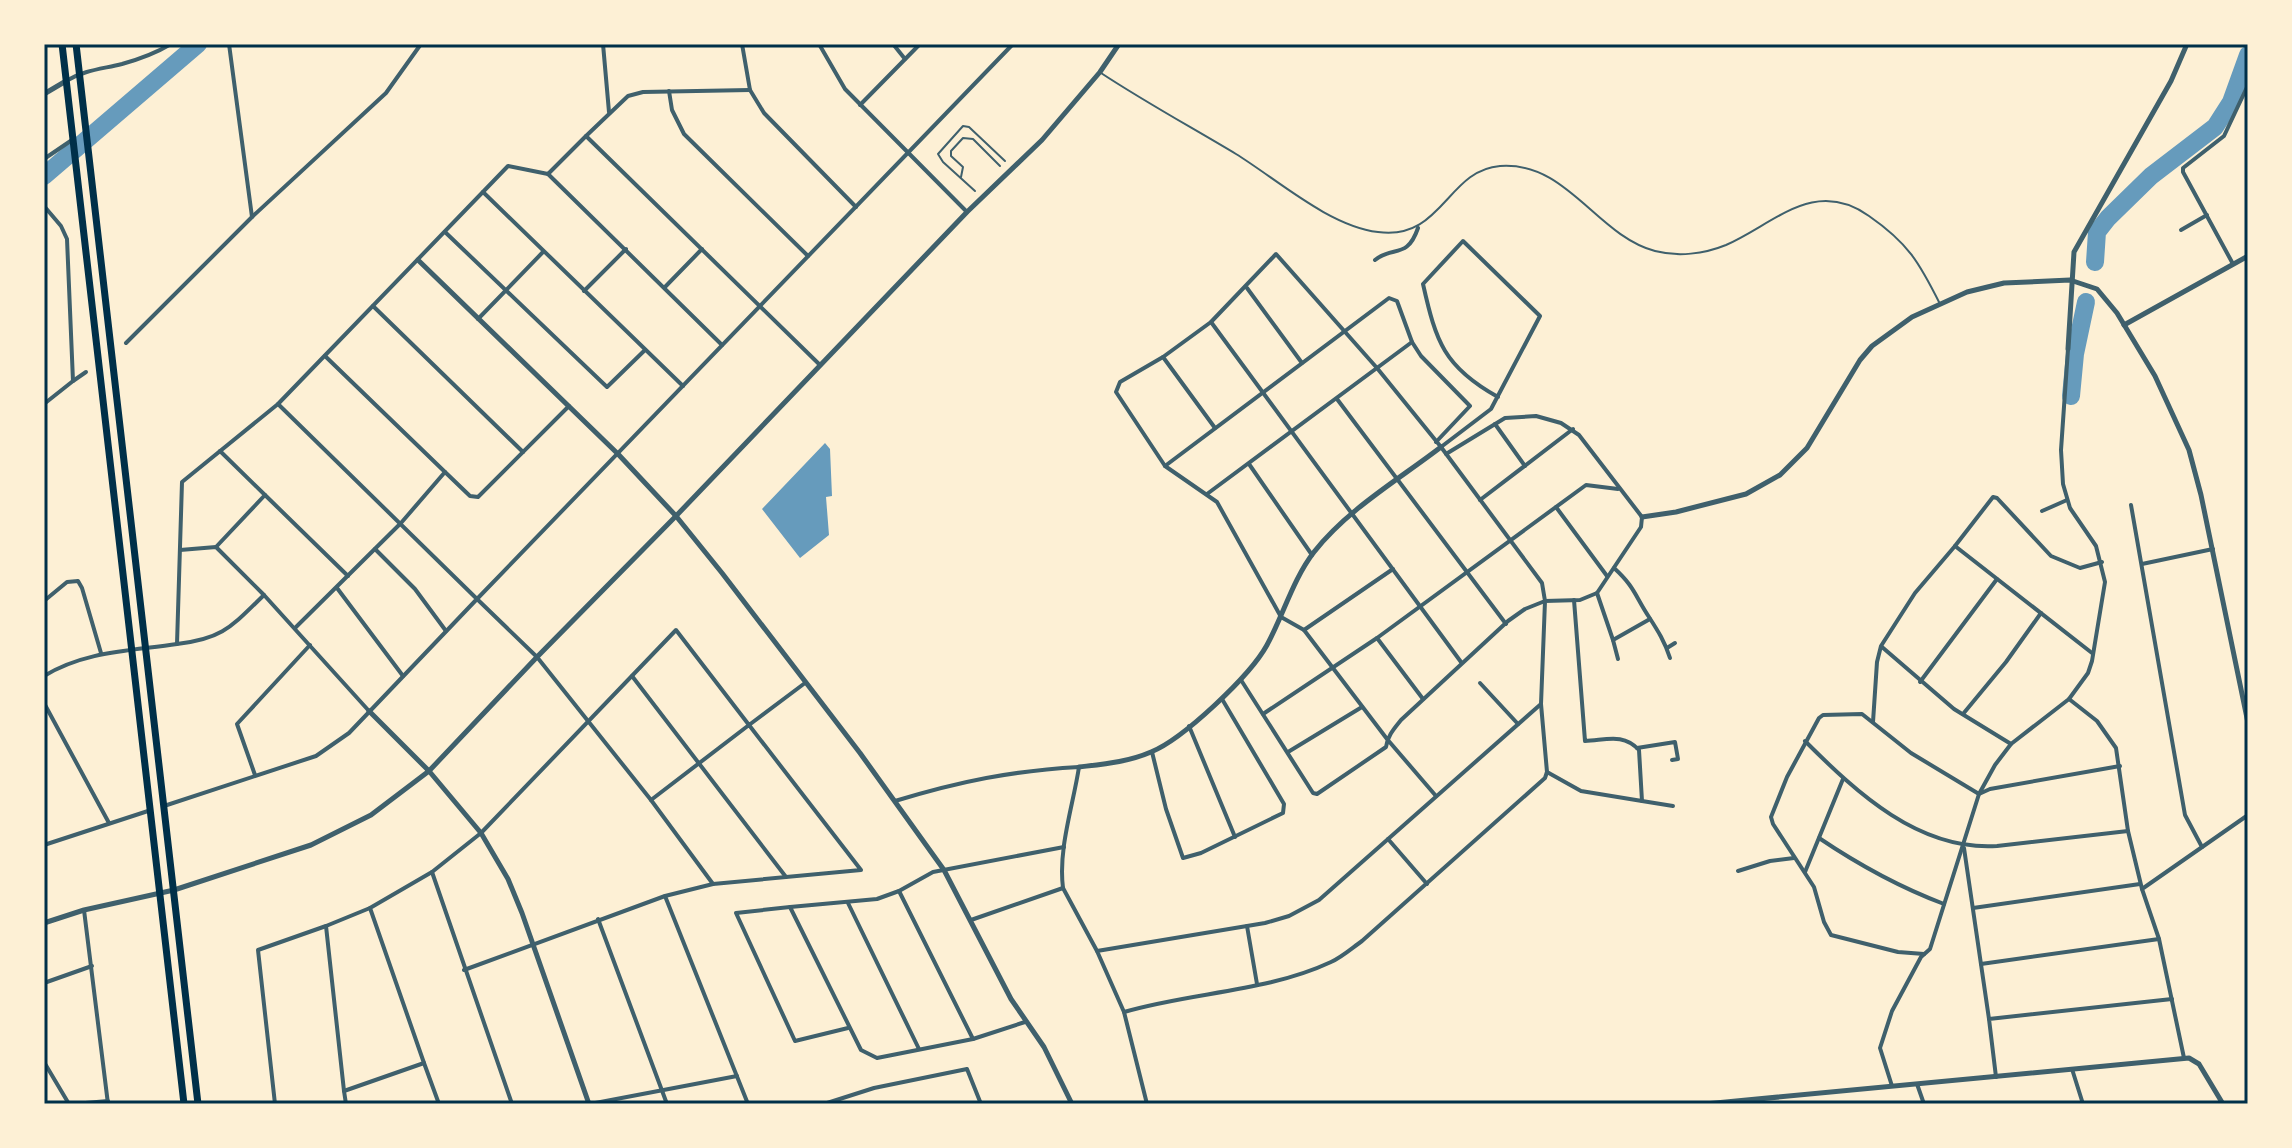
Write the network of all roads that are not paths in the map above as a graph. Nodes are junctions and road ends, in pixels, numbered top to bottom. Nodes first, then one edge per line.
1 (62, 44) edge
2 (76, 44) edge
3 (171, 44) edge
4 (229, 44) edge
5 (421, 44) edge
6 (603, 44) edge
7 (742, 44) edge
8 (819, 44) edge
9 (893, 44) edge
10 (920, 44) edge
11 (1013, 44) edge
12 (1119, 44) edge
13 (2187, 44) edge
14 (905, 59) junction
15 (1100, 72) junction
16 (80, 73) junction
17 (66, 81) junction
18 (2248, 85) edge
19 (750, 90) junction
20 (669, 91) junction
21 (44, 94) edge
22 (860, 105) junction
23 (609, 112) junction
24 (586, 136) junction
25 (73, 139) junction
26 (908, 154) junction
27 (44, 159) edge
28 (1005, 161) dead end
29 (1000, 166) dead end
30 (548, 174) junction
31 (961, 178) junction
32 (975, 191) dead end
33 (483, 192) junction
34 (44, 206) edge
35 (856, 207) junction
36 (967, 212) junction
37 (2207, 215) junction
38 (252, 217) junction
39 (1418, 228) junction
40 (2181, 230) dead end
41 (445, 232) junction
42 (702, 248) junction
43 (626, 249) junction
44 (544, 251) junction
45 (808, 256) junction
46 (2248, 256) edge
47 (418, 260) junction
48 (1375, 260) dead end
49 (2234, 264) junction
50 (2070, 280) junction
51 (665, 287) junction
52 (1246, 287) junction
53 (507, 290) junction
54 (584, 291) junction
55 (1940, 304) junction
56 (761, 305) junction
57 (372, 306) junction
58 (478, 319) junction
59 (1211, 322) junction
60 (2124, 325) junction
61 (1344, 331) junction
62 (1412, 342) junction
63 (126, 343) dead end
64 (722, 345) junction
65 (2068, 349) joint
66 (645, 350) junction
67 (325, 356) junction
68 (1163, 357) junction
69 (1302, 363) junction
70 (820, 365) junction
71 (1377, 368) junction
72 (86, 372) dead end
73 (73, 381) junction
74 (683, 386) junction
75 (1263, 392) junction
76 (1498, 397) junction
77 (1337, 399) junction
78 (44, 404) edge
79 (278, 404) junction
80 (569, 406) junction
81 (1495, 424) junction
82 (1215, 428) junction
83 (1573, 429) junction
84 (1294, 431) junction
85 (1438, 444) junction
86 (220, 451) junction
87 (523, 452) junction
88 (618, 454) junction
89 (1446, 454) junction
90 (1249, 464) junction
91 (1165, 466) junction
92 (1525, 466) junction
93 (445, 472) junction
94 (1398, 480) junction
95 (1618, 489) junction
96 (1207, 494) junction
97 (265, 495) junction
98 (1480, 500) junction
99 (2067, 500) junction
100 (2131, 505) dead end
101 (1556, 507) junction
102 (2042, 511) dead end
103 (1352, 514) junction
104 (676, 516) junction
105 (1642, 517) junction
106 (401, 523) junction
107 (1510, 540) junction
108 (1955, 546) junction
109 (216, 547) junction
110 (375, 549) junction
111 (2213, 549) junction
112 (180, 550) junction
113 (1312, 555) junction
114 (2102, 562) junction
115 (2142, 564) junction
116 (1614, 568) junction
117 (1393, 569) junction
118 (1467, 572) junction
119 (348, 576) junction
120 (1607, 576) junction
121 (1997, 579) junction
122 (337, 588) junction
123 (1597, 593) junction
124 (264, 595) junction
125 (477, 599) junction
126 (1574, 600) junction
127 (44, 601) edge
128 (1545, 601) junction
129 (1421, 607) junction
130 (2041, 613) junction
131 (1281, 617) junction
132 (1650, 619) junction
133 (1506, 624) junction
134 (295, 628) junction
135 (1304, 630) junction
136 (446, 631) junction
137 (1377, 638) junction
138 (1613, 640) junction
139 (1675, 643) dead end
140 (177, 644) junction
141 (310, 645) junction
142 (1881, 646) junction
143 (1667, 648) junction
144 (101, 653) junction
145 (2092, 653) junction
146 (537, 657) junction
147 (1670, 658) dead end
148 (1618, 659) dead end
149 (1461, 663) junction
150 (1334, 668) junction
151 (44, 676) edge
152 (403, 676) junction
153 (632, 676) junction
154 (1241, 680) junction
155 (1920, 682) junction
156 (805, 683) junction
157 (1480, 683) dead end
158 (1222, 699) junction
159 (1423, 699) junction
160 (2069, 699) junction
161 (44, 703) edge
162 (1541, 704) junction
163 (1362, 707) junction
164 (369, 711) junction
165 (1263, 714) junction
166 (1963, 714) junction
167 (588, 720) junction
168 (1873, 722) junction
169 (2248, 723) edge
170 (1518, 724) junction
171 (749, 725) junction
172 (1189, 726) junction
173 (1387, 739) junction
174 (1805, 741) junction
175 (2011, 744) junction
176 (1637, 748) junction
177 (1152, 752) junction
178 (1288, 752) junction
179 (1672, 760) dead end
180 (701, 763) junction
181 (2120, 766) junction
182 (1079, 767) junction
183 (429, 771) junction
184 (1547, 772) junction
185 (256, 776) junction
186 (1843, 779) junction
187 (1979, 794) junction
188 (1436, 796) junction
189 (651, 800) junction
190 (895, 801) junction
191 (1642, 801) junction
192 (164, 806) junction
193 (1673, 806) dead end
194 (149, 811) junction
195 (2248, 815) edge
196 (109, 823) junction
197 (2128, 831) junction
198 (481, 833) junction
199 (1235, 837) junction
200 (1819, 838) junction
201 (1388, 839) junction
202 (44, 843) edge
203 (1964, 846) junction
204 (1064, 847) junction
205 (2202, 847) junction
206 (1794, 858) junction
207 (944, 870) junction
208 (1738, 871) dead end
209 (432, 872) junction
210 (1805, 872) junction
211 (786, 877) junction
212 (713, 884) junction
213 (1427, 884) junction
214 (2141, 886) junction
215 (1063, 888) junction
216 (174, 890) junction
217 (899, 891) junction
218 (159, 892) junction
219 (665, 896) junction
220 (848, 903) junction
221 (1944, 904) junction
222 (790, 907) junction
223 (370, 908) junction
224 (1973, 908) junction
225 (84, 910) junction
226 (598, 919) junction
227 (971, 920) junction
228 (44, 923) edge
229 (326, 926) junction
230 (1247, 926) junction
231 (2159, 939) junction
232 (533, 943) junction
233 (1097, 951) junction
234 (1924, 954) junction
235 (1981, 964) junction
236 (92, 966) junction
237 (464, 970) junction
238 (44, 983) edge
239 (1257, 984) junction
240 (2172, 999) junction
241 (1124, 1012) junction
242 (1989, 1019) junction
243 (1025, 1022) junction
244 (848, 1027) junction
245 (973, 1039) junction
246 (919, 1050) junction
247 (2184, 1058) junction
248 (44, 1062) edge
249 (424, 1063) junction
250 (2072, 1069) junction
251 (737, 1076) junction
252 (1996, 1077) junction
253 (1917, 1084) junction
254 (1892, 1086) junction
255 (662, 1090) junction
256 (344, 1091) junction
257 (1757, 1102) edge
258 (108, 1103) edge
259 (72, 1104) edge
260 (184, 1104) edge
261 (198, 1104) edge
262 (275, 1104) edge
263 (346, 1104) edge
264 (439, 1104) edge
265 (512, 1104) edge
266 (588, 1104) edge
267 (667, 1104) edge
268 (748, 1104) edge
269 (824, 1104) edge
270 (981, 1104) edge
271 (1072, 1104) edge
272 (1147, 1104) edge
273 (1705, 1104) edge
274 (1924, 1104) edge
275 (2083, 1104) edge
276 (2223, 1104) edge

1 - 17 main road
2 - 16 main road
3 - 16 street
4 - 38 street
5 - 38 street
6 - 23 street
7 - 19 street
8 - 22 street
9 - 14 street
10 - 14 street
11 - 26 street
12 - 15 street
13 - 50 street
14 - 22 street
15 - 36 street
15 - 39 lane
16 - 17 street
16 - 192 main road
17 - 21 street
17 - 25 main road
18 - 37 street
19 - 20 street
19 - 35 street
20 - 23 street
20 - 45 street
22 - 26 street
23 - 24 street
24 - 30 street
24 - 42 street
25 - 27 street
25 - 194 main road
26 - 35 street
26 - 36 street
28 - 31 lane
29 - 31 lane
30 - 33 street
30 - 43 street
31 - 32 lane
33 - 41 street
33 - 44 street
34 - 73 street
35 - 45 street
36 - 70 street
37 - 40 street
37 - 49 street
38 - 63 street
39 - 48 street
39 - 55 lane
41 - 47 street
41 - 53 street
42 - 51 street
42 - 56 street
43 - 51 street
43 - 54 street
44 - 53 street
44 - 54 street
45 - 56 street
46 - 49 street
47 - 57 street
47 - 58 street
49 - 60 street
50 - 55 street
50 - 60 street
50 - 65 street
51 - 64 street
52 - 59 street
52 - 61 street
52 - 69 street
53 - 58 street
53 - 66 street
54 - 66 street
55 - 105 street
56 - 64 street
56 - 70 street
57 - 67 street
57 - 87 street
58 - 80 street
59 - 68 street
59 - 75 street
60 - 111 street
61 - 62 street
61 - 69 street
61 - 71 street
62 - 71 street
62 - 85 street
64 - 74 street
65 - 99 street
66 - 74 street
67 - 79 street
67 - 93 street
68 - 82 street
68 - 91 street
69 - 75 street
70 - 104 street
71 - 77 street
71 - 85 street
72 - 73 street
73 - 78 street
74 - 88 street
75 - 82 street
75 - 84 street
76 - 76 street
76 - 85 street
77 - 84 street
77 - 94 street
79 - 86 street
79 - 106 street
80 - 87 street
80 - 88 street
81 - 83 street
81 - 89 street
81 - 92 street
82 - 91 street
83 - 92 street
83 - 95 street
84 - 90 street
84 - 103 street
85 - 89 street
85 - 94 street
86 - 97 street
86 - 112 street
87 - 93 street
88 - 104 street
88 - 125 street
89 - 98 street
90 - 96 street
90 - 113 street
91 - 96 street
92 - 98 street
93 - 106 street
94 - 103 street
94 - 118 street
95 - 101 street
95 - 105 street
96 - 131 street
97 - 109 street
97 - 119 street
98 - 107 street
99 - 102 street
99 - 114 street
100 - 115 street
101 - 107 street
101 - 120 street
103 - 113 street
103 - 117 street
104 - 146 street
104 - 156 street
105 - 116 street
106 - 110 street
106 - 125 street
107 - 118 street
107 - 128 street
108 - 114 street
108 - 121 street
108 - 142 street
109 - 112 street
109 - 124 street
110 - 119 street
110 - 136 street
111 - 115 street
111 - 169 street
112 - 140 street
113 - 131 street
114 - 145 street
115 - 205 street
116 - 120 street
116 - 132 street
117 - 129 street
117 - 135 street
118 - 129 street
118 - 133 street
119 - 122 street
120 - 123 street
121 - 130 street
121 - 155 street
122 - 134 street
122 - 152 street
123 - 126 street
123 - 138 street
124 - 134 street
124 - 140 street
125 - 136 street
125 - 146 street
126 - 128 street
126 - 176 street
127 - 144 street
128 - 133 street
128 - 162 street
129 - 137 street
129 - 149 street
130 - 145 street
130 - 166 street
131 - 135 street
131 - 154 street
132 - 138 street
132 - 143 street
133 - 149 street
134 - 141 street
135 - 150 street
136 - 152 street
137 - 150 street
137 - 159 street
138 - 148 street
139 - 143 street
140 - 144 street
141 - 164 street
141 - 185 street
142 - 155 street
142 - 168 street
143 - 147 street
144 - 151 street
145 - 160 street
146 - 167 street
146 - 183 street
149 - 159 street
150 - 163 street
150 - 165 street
152 - 164 street
153 - 167 street
153 - 171 street
153 - 180 street
154 - 158 street
154 - 165 street
155 - 166 street
156 - 171 street
156 - 190 street
157 - 170 street
158 - 172 street
158 - 199 street
159 - 173 street
160 - 175 street
160 - 181 street
161 - 196 street
162 - 170 street
162 - 184 street
163 - 173 street
163 - 178 street
164 - 183 street
164 - 185 street
165 - 178 street
166 - 175 street
167 - 189 street
167 - 198 street
168 - 174 street
168 - 187 street
170 - 188 street
171 - 180 street
171 - 211 street
172 - 177 street
172 - 199 street
173 - 178 street
173 - 188 street
174 - 186 street
174 - 206 street
175 - 187 street
176 - 179 street
176 - 191 street
177 - 182 street
177 - 199 street
180 - 189 street
180 - 211 street
181 - 187 street
181 - 197 street
182 - 190 street
182 - 204 street
183 - 198 street
183 - 216 street
184 - 191 street
184 - 213 street
185 - 192 street
186 - 200 street
186 - 203 street
187 - 203 street
188 - 201 street
189 - 212 street
190 - 207 street
191 - 193 street
192 - 216 main road
194 - 196 street
194 - 218 main road
195 - 205 street
196 - 202 street
197 - 203 street
197 - 214 street
198 - 209 street
198 - 232 street
200 - 210 street
200 - 221 street
201 - 213 street
201 - 230 street
203 - 221 street
203 - 224 street
204 - 207 street
204 - 215 street
205 - 214 street
206 - 208 street
206 - 210 street
207 - 217 street
207 - 227 street
209 - 223 street
209 - 237 street
210 - 234 street
211 - 212 street
212 - 219 street
213 - 239 street
214 - 224 street
214 - 231 street
215 - 227 street
215 - 233 street
216 - 218 street
216 - 261 main road
217 - 220 street
217 - 245 street
218 - 225 street
218 - 260 main road
219 - 226 street
219 - 251 street
220 - 222 street
220 - 246 street
221 - 234 street
222 - 244 street
222 - 244 street
223 - 229 street
223 - 249 street
224 - 235 street
225 - 228 street
225 - 236 street
226 - 232 street
226 - 255 street
227 - 243 street
229 - 256 street
229 - 262 street
230 - 233 street
230 - 239 street
231 - 235 street
231 - 240 street
232 - 237 street
232 - 266 street
233 - 241 street
234 - 254 street
235 - 242 street
236 - 238 street
236 - 258 street
237 - 265 street
239 - 241 street
240 - 242 street
240 - 247 street
241 - 272 street
242 - 252 street
243 - 245 street
243 - 271 street
244 - 246 street
245 - 246 street
247 - 250 street
247 - 276 street
248 - 259 street
249 - 256 street
249 - 264 street
250 - 252 street
250 - 275 street
251 - 255 street
251 - 268 street
252 - 253 street
253 - 254 street
253 - 274 street
254 - 257 street
255 - 266 street
255 - 267 street
256 - 263 street
257 - 273 street
258 - 259 street
269 - 270 street

